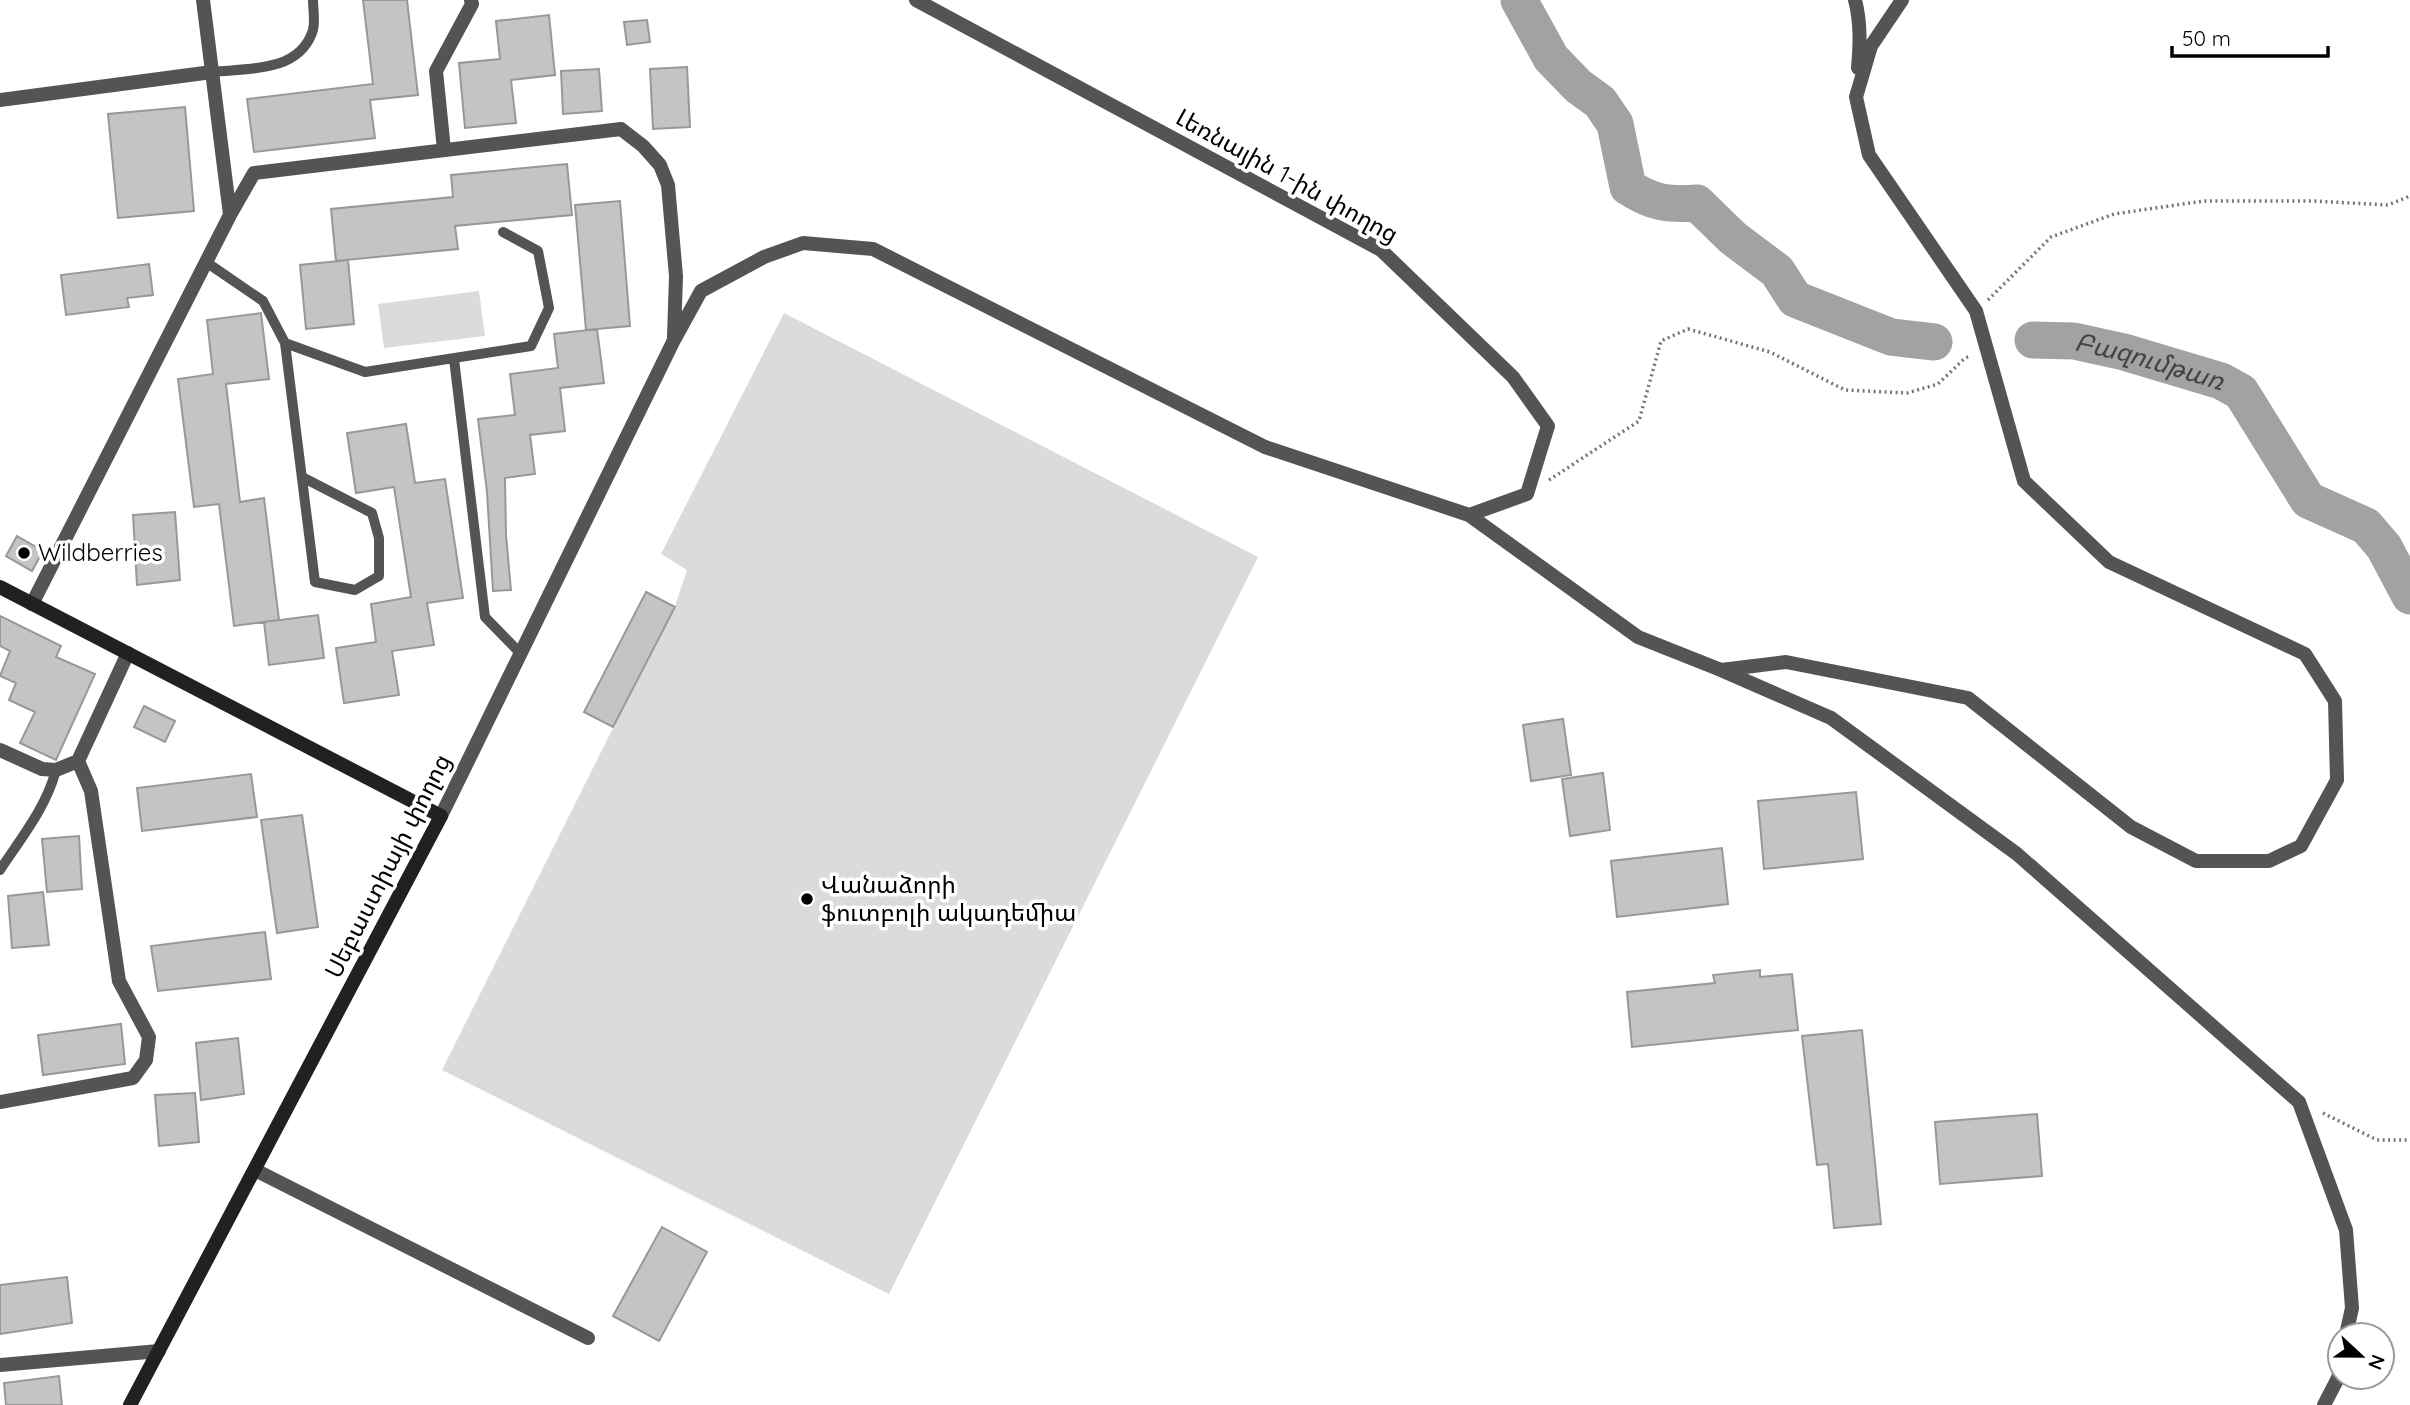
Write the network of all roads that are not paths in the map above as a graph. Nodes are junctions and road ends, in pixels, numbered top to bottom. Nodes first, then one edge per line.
1 (203, 0) edge
2 (313, 0) edge
3 (471, 0) edge
4 (916, 0) edge
5 (1855, 0) edge
6 (1902, 0) edge
7 (212, 72) junction
8 (1856, 97) junction
9 (0, 100) edge
10 (444, 150) junction
11 (230, 215) junction
12 (503, 232) dead end
13 (206, 262) junction
14 (673, 341) junction
15 (285, 343) junction
16 (454, 359) junction
17 (302, 477) junction
18 (1469, 515) junction
19 (0, 587) edge
20 (32, 604) junction
21 (128, 653) junction
22 (521, 654) junction
23 (1721, 670) junction
24 (0, 750) edge
25 (78, 761) junction
26 (55, 770) junction
27 (441, 816) junction
28 (0, 870) edge
29 (0, 1102) edge
30 (254, 1170) junction
31 (2349, 1321) edge
32 (588, 1338) dead end
33 (159, 1351) junction
34 (0, 1365) edge
35 (130, 1405) edge

1 - 7 street
2 - 7 lane
3 - 10 street
4 - 18 street, Լեռնային 1-ին փողոց
5 - 8 street
6 - 8 street
7 - 9 street
7 - 11 street
8 - 23 street
10 - 11 street
10 - 14 street
11 - 13 street
12 - 16 lane
13 - 15 lane
13 - 20 street
14 - 18 street, Սեբաստիայի փողոց
14 - 22 street, Սեբաստիայի փողոց
15 - 16 lane
15 - 17 lane
16 - 22 lane
17 - 17 lane
18 - 23 street, Սեբաստիայի փողոց
19 - 20 street
20 - 21 street
21 - 25 street
21 - 27 street
22 - 27 street, Սեբաստիայի փողոց
23 - 31 street, Սեբաստիայի փողոց
24 - 26 street
25 - 26 street
25 - 29 street
26 - 28 lane
27 - 30 street, Սեբաստիայի փողոց
30 - 32 street
30 - 33 street, Սեբաստիայի փողոց
33 - 34 street
33 - 35 street, Սեբաստիայի փողոց

